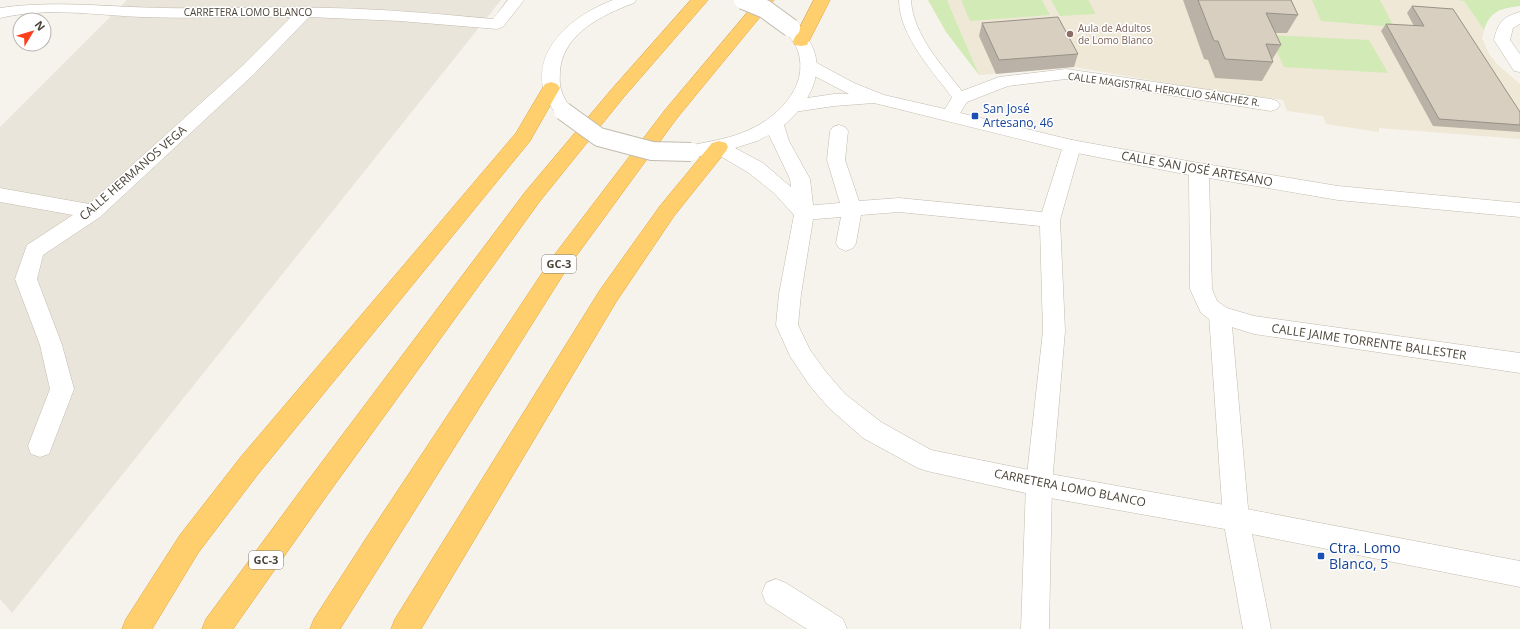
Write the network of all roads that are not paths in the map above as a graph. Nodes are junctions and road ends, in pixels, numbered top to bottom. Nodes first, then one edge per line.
1 (153, 0) edge
2 (516, 0) edge
3 (628, 0) edge
4 (700, 0) edge
5 (743, 0) edge
6 (766, 0) edge
7 (822, 0) edge
8 (905, 0) edge
9 (588, 2) dead end
10 (142, 12) junction
11 (305, 12) junction
12 (0, 13) edge
13 (1520, 17) edge
14 (584, 20) junction
15 (796, 34) junction
16 (1518, 65) edge
17 (809, 66) junction
18 (551, 88) junction
19 (960, 98) junction
20 (879, 99) junction
21 (1271, 105) dead end
22 (794, 106) junction
23 (950, 115) junction
24 (774, 124) junction
25 (839, 131) dead end
26 (1072, 146) junction
27 (719, 147) junction
28 (1200, 170) junction
29 (0, 195) edge
30 (852, 209) junction
31 (1520, 210) edge
32 (93, 212) junction
33 (804, 213) junction
34 (1050, 220) junction
35 (846, 243) dead end
36 (1220, 315) junction
37 (1520, 364) edge
38 (40, 446) dead end
39 (1039, 484) junction
40 (1236, 519) junction
41 (1520, 574) edge
42 (776, 593) dead end
43 (136, 629) edge
44 (216, 629) edge
45 (324, 629) edge
46 (405, 629) edge
47 (833, 629) edge
48 (1035, 629) edge
49 (1257, 629) edge

1 - 10 street
2 - 11 street, CARRETERA LOMO BLANCO
3 - 14 street
4 - 44 highway, GC-3
5 - 15 street, bridge
6 - 45 highway, GC-3
7 - 15 highway
8 - 19 lane
9 - 14 street
10 - 11 street, CARRETERA LOMO BLANCO
10 - 12 street, CARRETERA LOMO BLANCO
11 - 32 street, CALLE HERMANOS VEGA
13 - 16 street
14 - 18 street
15 - 17 street
17 - 20 street, CALLE SAN JOSÉ ARTESANO
17 - 22 street
18 - 27 street, bridge
18 - 43 highway
19 - 21 street, CALLE MAGISTRAL HERACLIO SÁNCHEZ R.
19 - 23 street
20 - 22 street, CALLE SAN JOSÉ ARTESANO
20 - 23 street, CALLE SAN JOSÉ ARTESANO
22 - 24 street
23 - 26 street, CALLE SAN JOSÉ ARTESANO
24 - 27 street
24 - 33 street, CARRETERA LOMO BLANCO
25 - 30 street
26 - 28 street, CALLE SAN JOSÉ ARTESANO
26 - 34 street
27 - 33 street
27 - 46 highway
28 - 31 street, CALLE SAN JOSÉ ARTESANO
28 - 36 street
29 - 32 street
30 - 33 street
30 - 34 street
30 - 35 street
32 - 38 street, CALLE HERMANOS VEGA
33 - 39 street, CARRETERA LOMO BLANCO
34 - 39 street
36 - 37 street, CALLE JAIME TORRENTE BALLESTER
36 - 40 street
39 - 40 street, CARRETERA LOMO BLANCO
39 - 48 street
40 - 41 street, CARRETERA LOMO BLANCO
40 - 49 street
42 - 47 street

